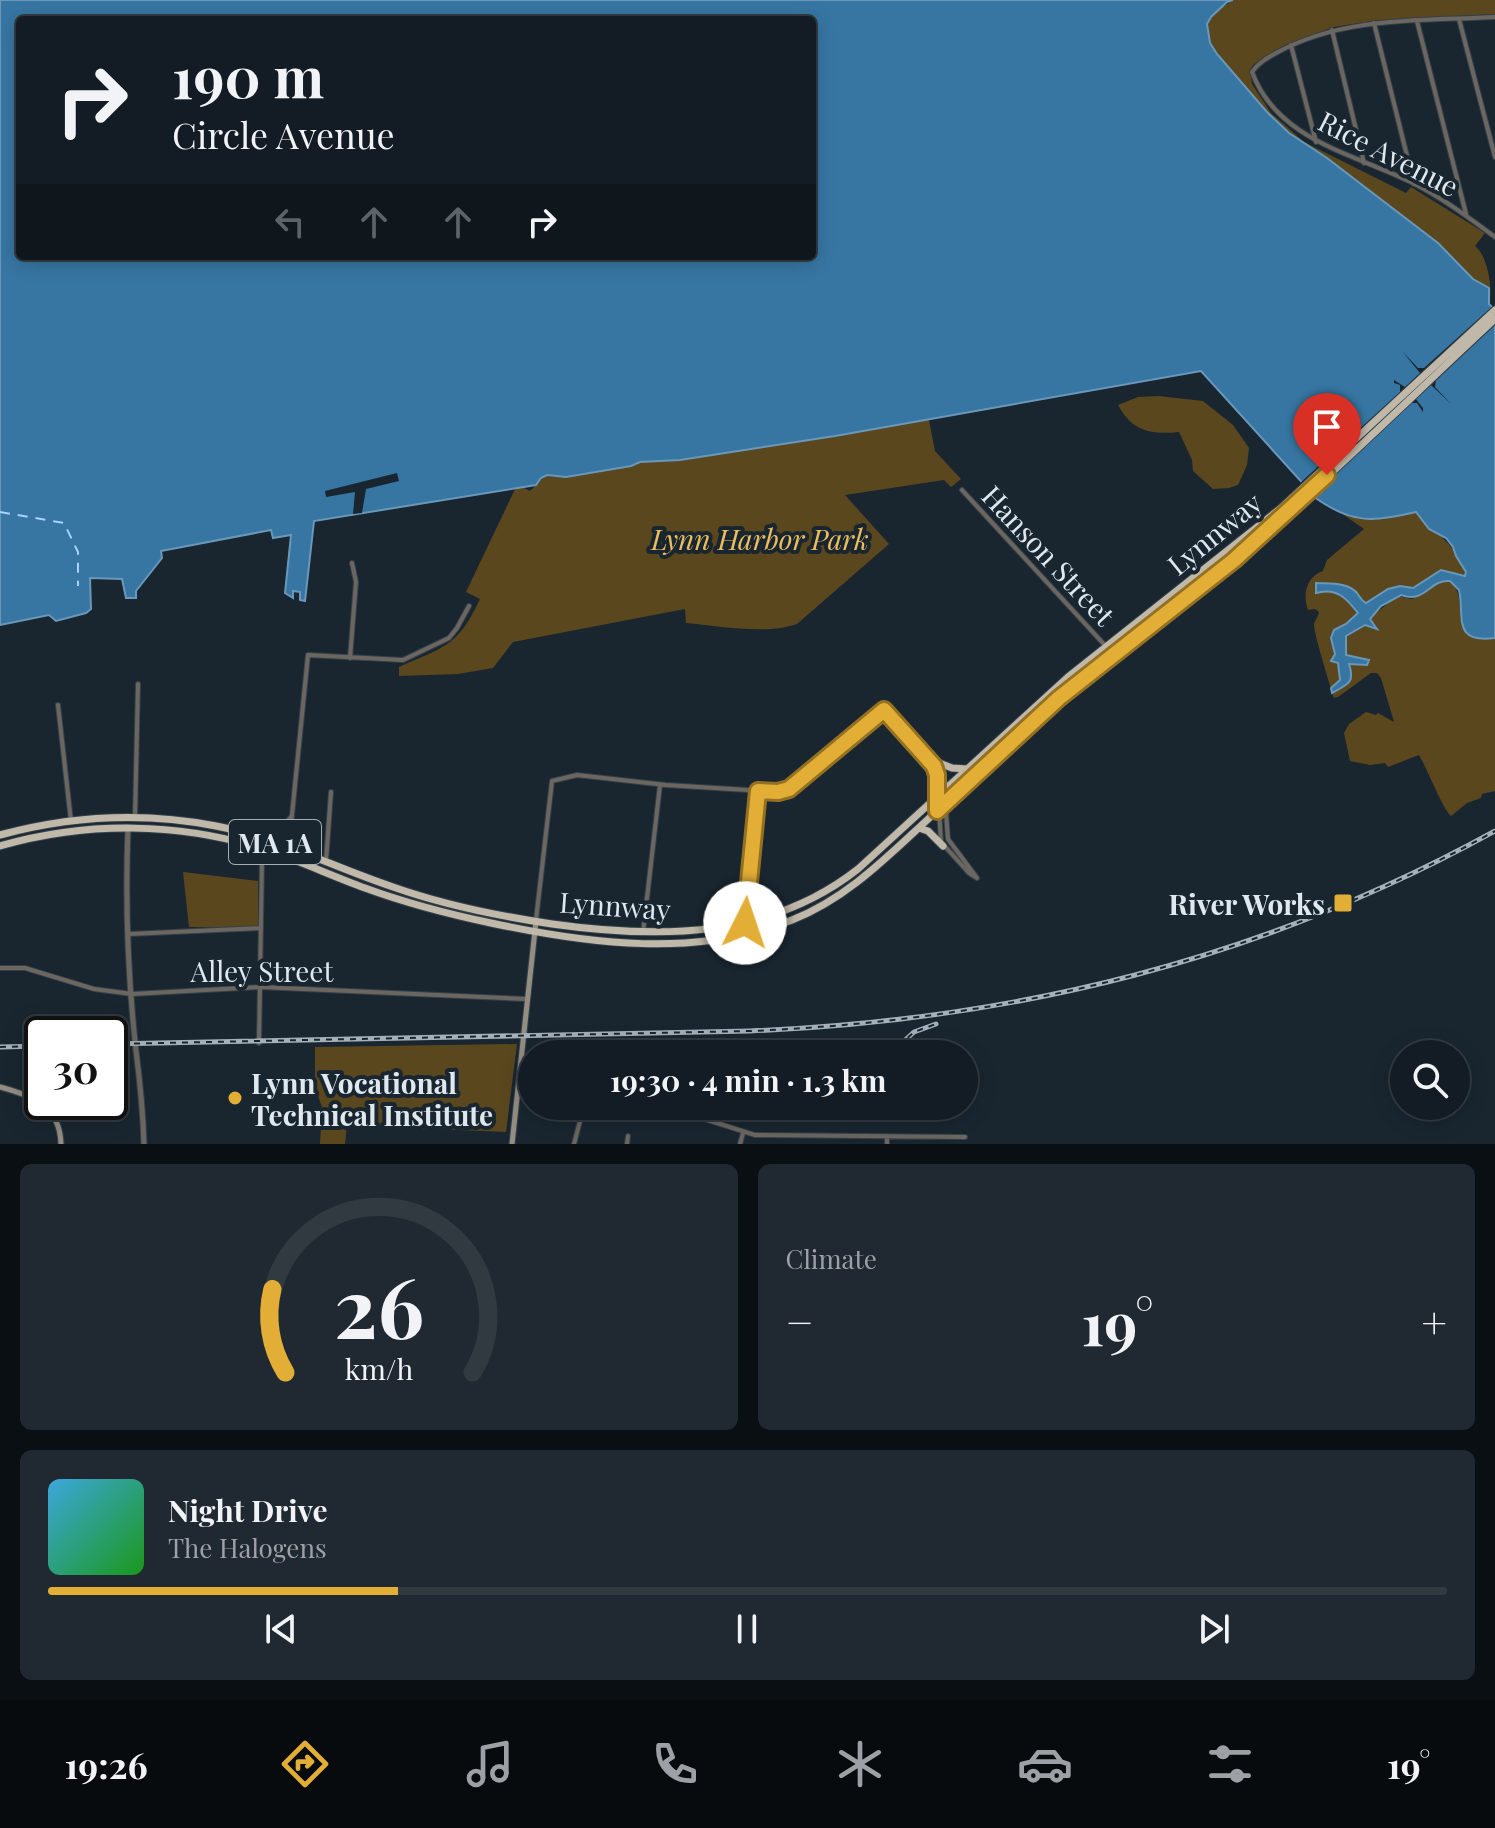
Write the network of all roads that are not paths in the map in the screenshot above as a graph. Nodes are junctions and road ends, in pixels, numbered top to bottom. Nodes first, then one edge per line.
1 (1495, 17) edge
2 (1459, 19) junction
3 (1417, 21) junction
4 (1374, 23) junction
5 (1332, 30) junction
6 (1291, 45) junction
7 (1316, 142) junction
8 (1495, 157) edge
9 (1364, 163) junction
10 (1414, 184) junction
11 (1467, 216) junction
12 (1495, 237) edge
13 (1495, 310) edge
14 (1495, 319) edge
15 (1418, 386) junction
16 (962, 490) dead end
17 (1305, 491) junction
18 (352, 563) dead end
19 (469, 606) dead end
20 (1106, 646) junction
21 (1113, 654) junction
22 (350, 658) junction
23 (138, 684) dead end
24 (58, 705) dead end
25 (929, 759) junction
26 (967, 769) junction
27 (660, 785) junction
28 (758, 791) junction
29 (331, 792) dead end
30 (941, 793) junction
31 (945, 804) junction
32 (937, 811) junction
33 (131, 818) junction
34 (71, 821) junction
35 (291, 821) junction
36 (128, 828) junction
37 (919, 828) junction
38 (0, 835) edge
39 (273, 841) junction
40 (0, 846) edge
41 (943, 846) junction
42 (267, 850) junction
43 (300, 851) junction
44 (326, 861) junction
45 (536, 921) junction
46 (745, 923) junction
47 (261, 928) junction
48 (535, 931) junction
49 (643, 933) junction
50 (129, 934) junction
51 (0, 968) edge
52 (260, 987) junction
53 (132, 994) junction
54 (527, 999) junction
55 (523, 1040) edge
56 (259, 1043) dead end
57 (518, 1084) edge
58 (0, 1087) edge
59 (580, 1120) edge
60 (704, 1120) edge
61 (743, 1133) junction
62 (628, 1136) dead end
63 (833, 1136) junction
64 (887, 1136) junction
65 (932, 1137) junction
66 (965, 1137) dead end
67 (61, 1144) edge
68 (144, 1144) edge
69 (512, 1144) edge
70 (574, 1144) edge
71 (627, 1144) edge
72 (740, 1144) edge
73 (833, 1144) edge
74 (887, 1144) edge
75 (932, 1144) edge

1 - 2 street, Rice Avenue
2 - 3 street, Rice Avenue
2 - 8 street
3 - 4 street, Rice Avenue
3 - 11 street
4 - 5 street, Rice Avenue
4 - 10 street
5 - 6 street, Rice Avenue
5 - 9 street
6 - 7 street
6 - 7 street, Rice Avenue
7 - 9 street, Rice Avenue
9 - 10 street, Rice Avenue
10 - 11 street, Rice Avenue
11 - 12 street, Rice Avenue
13 - 15 highway, MA 1A
14 - 15 highway, MA 1A
15 - 17 highway, Lynnway / MA 1A
16 - 20 street, Hanson Street
17 - 20 highway, Lynnway / MA 1A
17 - 21 highway, Lynnway / MA 1A
18 - 22 street
19 - 22 street
20 - 21 street
20 - 26 highway, Lynnway / MA 1A
21 - 31 highway, Lynnway / MA 1A
22 - 35 street
23 - 33 street
24 - 34 street
25 - 26 highway
25 - 28 street
25 - 30 street
26 - 30 highway, Lynnway / MA 1A
27 - 28 street
27 - 45 street
27 - 49 street
28 - 46 street
29 - 44 street
30 - 31 street
30 - 32 street
30 - 46 highway, Lynnway / MA 1A
31 - 32 highway, Lynnway / MA 1A
31 - 41 street
32 - 37 highway, Lynnway / MA 1A
32 - 41 street
33 - 34 highway, Lynnway / MA 1A
33 - 36 highway
33 - 39 highway, Lynnway / MA 1A
34 - 38 highway, Lynnway / MA 1A
35 - 39 street
35 - 43 highway
36 - 40 highway, Lynnway / MA 1A
36 - 42 highway, Lynnway / MA 1A
36 - 50 street
37 - 41 highway
37 - 48 highway, Lynnway / MA 1A
39 - 42 street
39 - 43 highway, Lynnway / MA 1A
42 - 47 street
42 - 48 highway, Lynnway / MA 1A
43 - 44 highway, Lynnway / MA 1A
44 - 45 highway, Lynnway / MA 1A
45 - 48 main road, Lynnway
45 - 49 highway, Lynnway / MA 1A
46 - 49 highway, Lynnway / MA 1A
47 - 50 street
47 - 52 street
48 - 54 main road
50 - 53 street
51 - 53 street, Alley Street
52 - 53 street, Alley Street
52 - 54 street, Alley Street
52 - 56 street
53 - 68 street
54 - 55 main road
57 - 69 main road
58 - 67 main road
59 - 70 street
60 - 61 street
61 - 63 street
61 - 72 street
62 - 71 street
63 - 64 street
63 - 73 street
64 - 65 street
64 - 74 street
65 - 66 street
65 - 75 street

